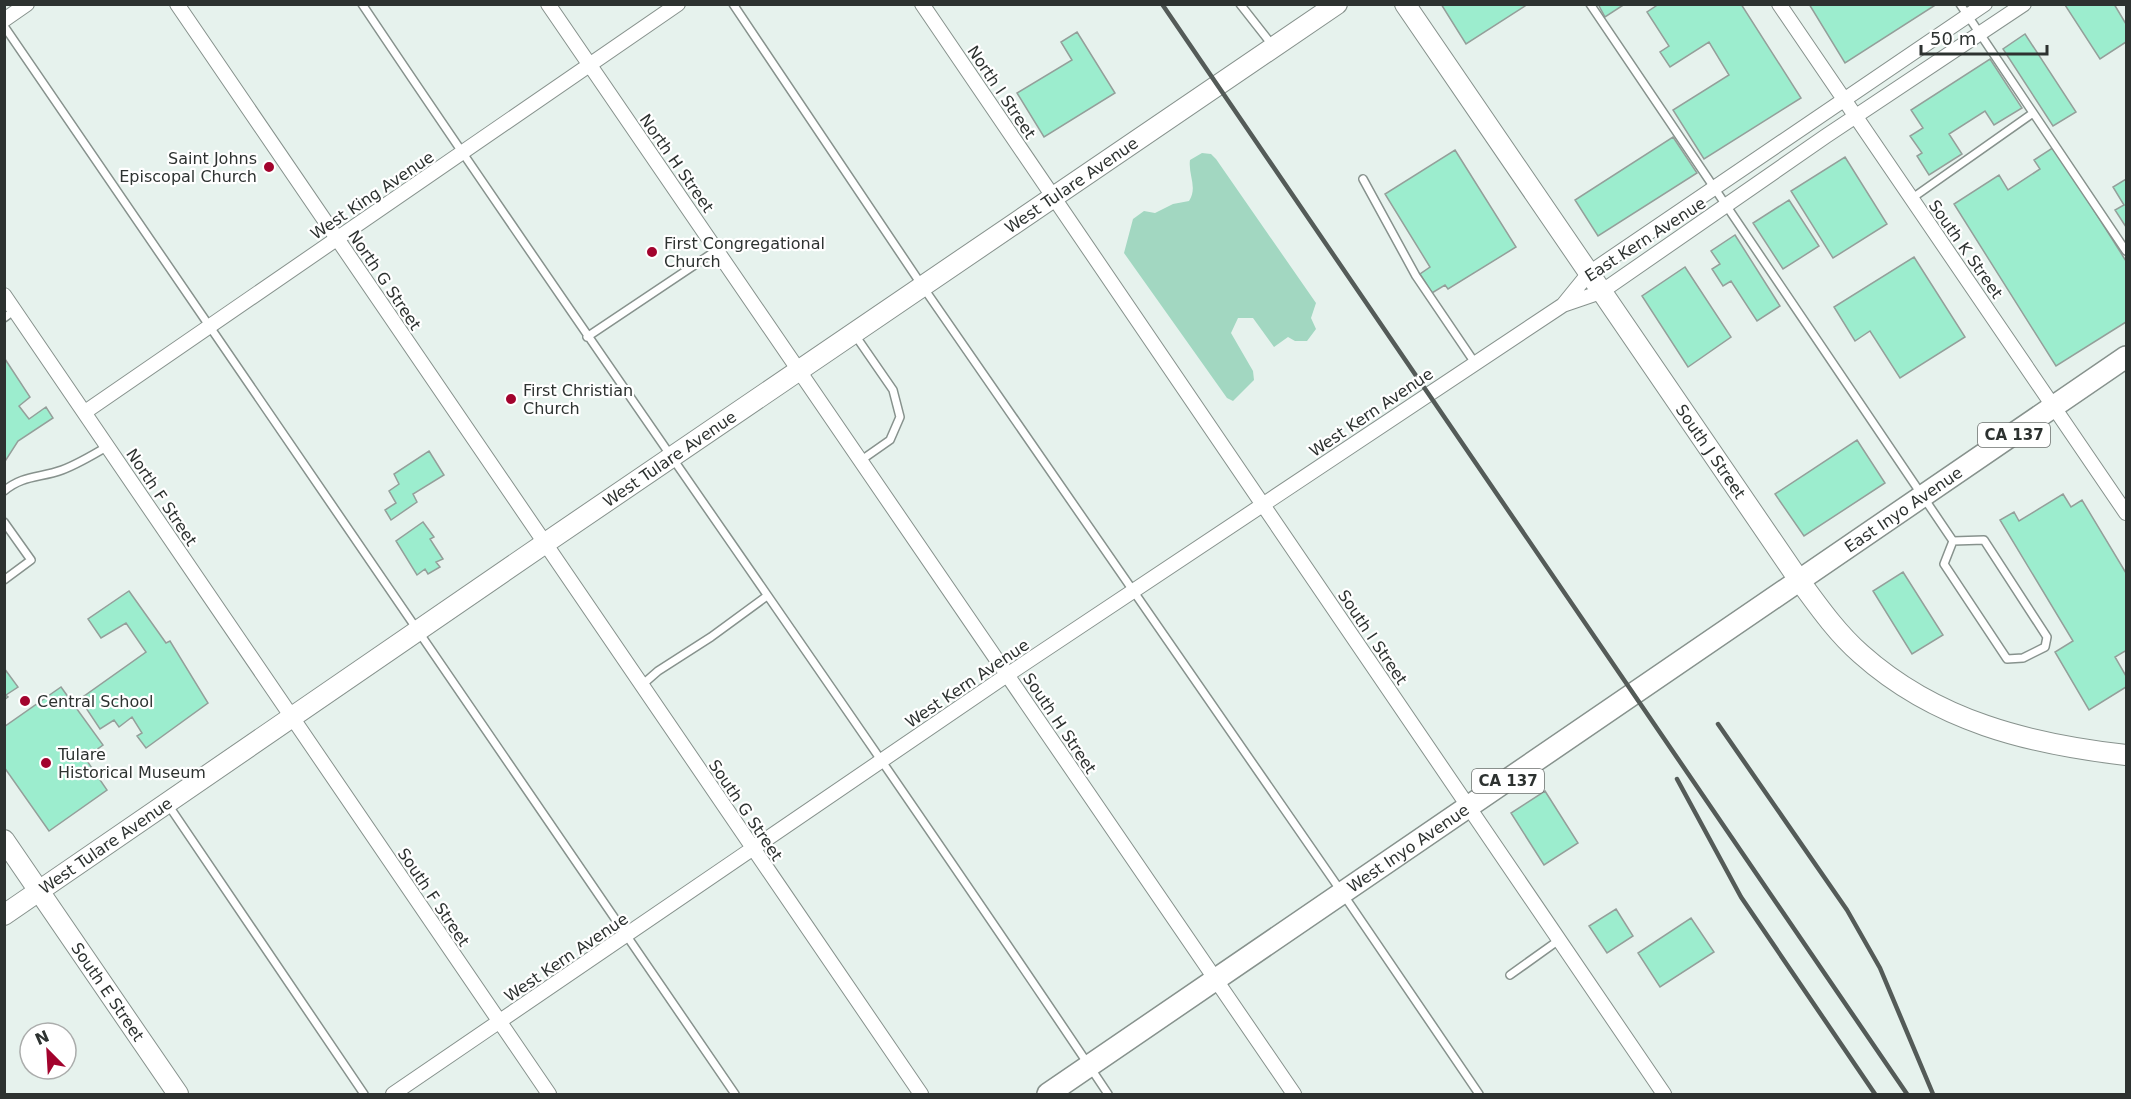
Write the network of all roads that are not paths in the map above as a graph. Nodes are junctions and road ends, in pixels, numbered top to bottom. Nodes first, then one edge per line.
1 (27, 4) edge
2 (177, 4) edge
3 (362, 4) edge
4 (548, 4) edge
5 (678, 4) edge
6 (733, 4) edge
7 (922, 4) edge
8 (1240, 4) edge
9 (1337, 4) edge
10 (1405, 4) edge
11 (1590, 4) edge
12 (1779, 4) edge
13 (1960, 4) edge
14 (1985, 4) edge
15 (2024, 4) edge
16 (1968, 17) junction
17 (4, 20) edge
18 (4, 26) edge
19 (1980, 35) junction
20 (1274, 48) junction
21 (590, 65) junction
22 (1844, 100) junction
23 (2033, 114) junction
24 (1855, 117) junction
25 (462, 153) junction
26 (1363, 179) dead end
27 (1714, 189) junction
28 (1054, 198) junction
29 (1911, 199) junction
30 (1725, 206) junction
31 (337, 239) junction
32 (717, 250) junction
33 (2127, 250) edge
34 (1589, 273) junction
35 (923, 287) junction
36 (1601, 292) junction
37 (4, 295) edge
38 (1563, 305) junction
39 (10, 314) edge
40 (211, 326) junction
41 (854, 333) junction
42 (587, 337) junction
43 (2127, 357) edge
44 (1475, 363) junction
45 (799, 370) junction
46 (2055, 407) junction
47 (85, 412) junction
48 (108, 446) junction
49 (671, 458) junction
50 (860, 461) junction
51 (4, 491) edge
52 (1924, 496) junction
53 (1263, 504) junction
54 (2127, 513) edge
55 (4, 522) edge
56 (1953, 541) junction
57 (544, 544) junction
58 (4, 580) edge
59 (1799, 580) junction
60 (1133, 590) junction
61 (767, 596) junction
62 (417, 632) junction
63 (1007, 675) junction
64 (641, 685) junction
65 (291, 718) junction
66 (2127, 755) edge
67 (882, 761) junction
68 (167, 804) junction
69 (1468, 807) junction
70 (4, 840) edge
71 (753, 848) junction
72 (39, 891) junction
73 (1343, 894) junction
74 (4, 915) edge
75 (626, 936) junction
76 (1559, 940) junction
77 (1510, 975) dead end
78 (1215, 980) junction
79 (500, 1022) junction
80 (1089, 1066) junction
81 (178, 1095) edge
82 (364, 1095) edge
83 (393, 1095) edge
84 (549, 1095) edge
85 (735, 1095) edge
86 (921, 1095) edge
87 (1048, 1095) edge
88 (1108, 1095) edge
89 (1294, 1095) edge
90 (1479, 1095) edge
91 (1664, 1095) edge

1 - 17 street
2 - 31 street, North G Street
3 - 25 lane
4 - 21 street, North H Street
5 - 21 street, West King Avenue
6 - 35 lane
7 - 28 street, North I Street
8 - 20 lane
9 - 20 main road, West Tulare Avenue
10 - 34 main road, South J Street
11 - 27 lane
12 - 22 street, South K Street
13 - 16 lane
14 - 16 street, East Kern Avenue
15 - 19 street, East Kern Avenue
16 - 19 lane
16 - 22 street, East Kern Avenue
18 - 40 lane
19 - 23 lane
19 - 24 street, East Kern Avenue
20 - 28 main road, West Tulare Avenue
21 - 25 street, West King Avenue
21 - 32 street, North H Street
22 - 24 street, South K Street
22 - 27 street, East Kern Avenue
23 - 29 lane
23 - 33 lane
24 - 29 street, South K Street
24 - 30 street, East Kern Avenue
25 - 31 street, West King Avenue
25 - 42 lane
26 - 44 lane
27 - 30 lane
27 - 34 street, East Kern Avenue
28 - 35 main road, West Tulare Avenue
28 - 53 street, South I Street
29 - 46 street, South K Street
30 - 36 street, East Kern Avenue
30 - 52 lane
31 - 40 street, West King Avenue
31 - 57 street, North G Street
32 - 42 lane
32 - 45 street, North H Street
34 - 36 main road, South J Street
34 - 38 street, East Kern Avenue
35 - 41 main road, West Tulare Avenue
35 - 60 lane
36 - 38 street, East Kern Avenue
36 - 59 main road, South J Street
37 - 39 street, North F Street
38 - 44 street, West Kern Avenue
39 - 47 street, North F Street
40 - 47 street, West King Avenue
40 - 62 lane
41 - 45 main road, West Tulare Avenue
41 - 50 lane
42 - 49 lane
43 - 46 main road, East Inyo Avenue / CA 137
44 - 53 street, West Kern Avenue
45 - 49 main road, West Tulare Avenue
45 - 50 street, South H Street
46 - 52 main road, East Inyo Avenue / CA 137
46 - 54 street, South K Street
47 - 48 street, North F Street
48 - 51 lane
48 - 65 street, North F Street
49 - 57 main road, West Tulare Avenue
49 - 61 lane
50 - 63 street, South H Street
52 - 56 lane
52 - 59 main road, East Inyo Avenue / CA 137
53 - 60 street, West Kern Avenue
53 - 69 street, South I Street
55 - 58 lane
56 - 56 lane
57 - 62 main road, West Tulare Avenue
57 - 64 street, South G Street
59 - 66 main road, South J Street
59 - 69 main road, West Inyo Avenue / CA 137
60 - 63 street, West Kern Avenue
60 - 73 lane
61 - 64 lane
61 - 67 lane
62 - 65 main road, West Tulare Avenue
62 - 75 lane
63 - 67 street, West Kern Avenue
63 - 78 street, South H Street
64 - 71 street, South G Street
65 - 68 main road, West Tulare Avenue
65 - 79 street, South F Street
67 - 71 street, West Kern Avenue
67 - 80 lane
68 - 72 main road, West Tulare Avenue
68 - 82 lane
69 - 73 main road, West Inyo Avenue / CA 137
69 - 76 street, South I Street
70 - 72 main road, South E Street
71 - 75 street, West Kern Avenue
71 - 86 street, South G Street
72 - 74 main road, West Tulare Avenue
72 - 81 main road, South E Street
73 - 78 main road, West Inyo Avenue / CA 137
73 - 90 lane
75 - 79 street, West Kern Avenue
75 - 85 lane
76 - 77 lane
76 - 91 street, South I Street
78 - 80 main road, West Inyo Avenue / CA 137
78 - 89 street, South H Street
79 - 83 street, West Kern Avenue
79 - 84 street, South F Street
80 - 87 main road, West Inyo Avenue / CA 137
80 - 88 lane

